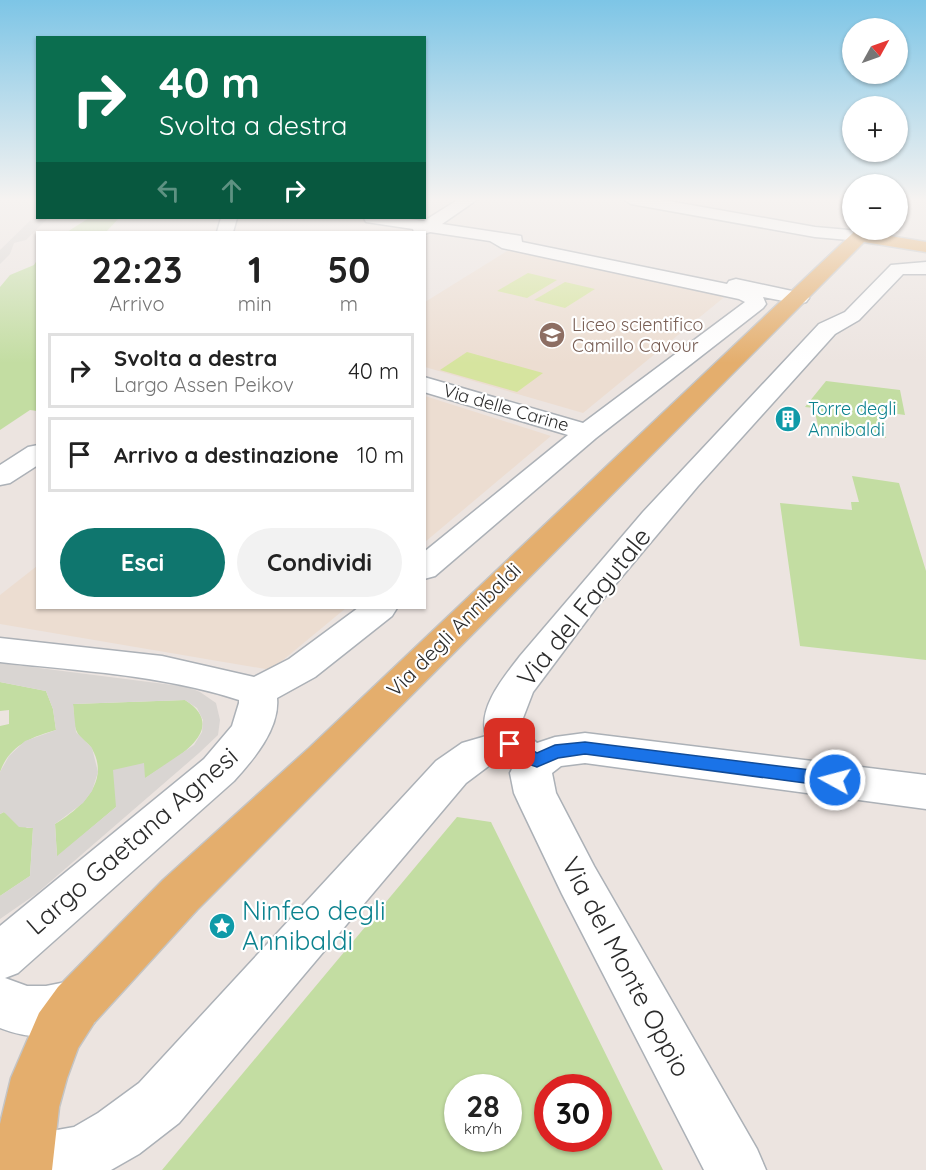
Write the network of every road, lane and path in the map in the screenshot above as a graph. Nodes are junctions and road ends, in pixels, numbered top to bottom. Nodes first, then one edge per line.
1 (553, 254) edge
2 (580, 254) edge
3 (842, 254) edge
4 (913, 268) edge
5 (798, 298) junction
6 (426, 385) edge
7 (587, 432) junction
8 (36, 454) edge
9 (0, 477) edge
10 (426, 567) edge
11 (379, 609) edge
12 (0, 650) edge
13 (256, 692) junction
14 (523, 752) junction
15 (926, 792) edge
16 (0, 957) edge
17 (0, 1001) edge
18 (67, 1019) junction
19 (23, 1168) edge
20 (736, 1170) edge

1 - 7 street
2 - 5 street
3 - 5 main road, Via degli Annibaldi
4 - 14 street, Via del Fagutale
5 - 18 main road, Via degli Annibaldi
6 - 7 street, Via delle Carine
7 - 10 street
8 - 9 street
11 - 13 street
12 - 13 street
13 - 16 street, Largo Gaetana Agnesi
14 - 15 street
14 - 19 street
14 - 20 street, Via del Monte Oppio
17 - 18 street
18 - 19 main road

